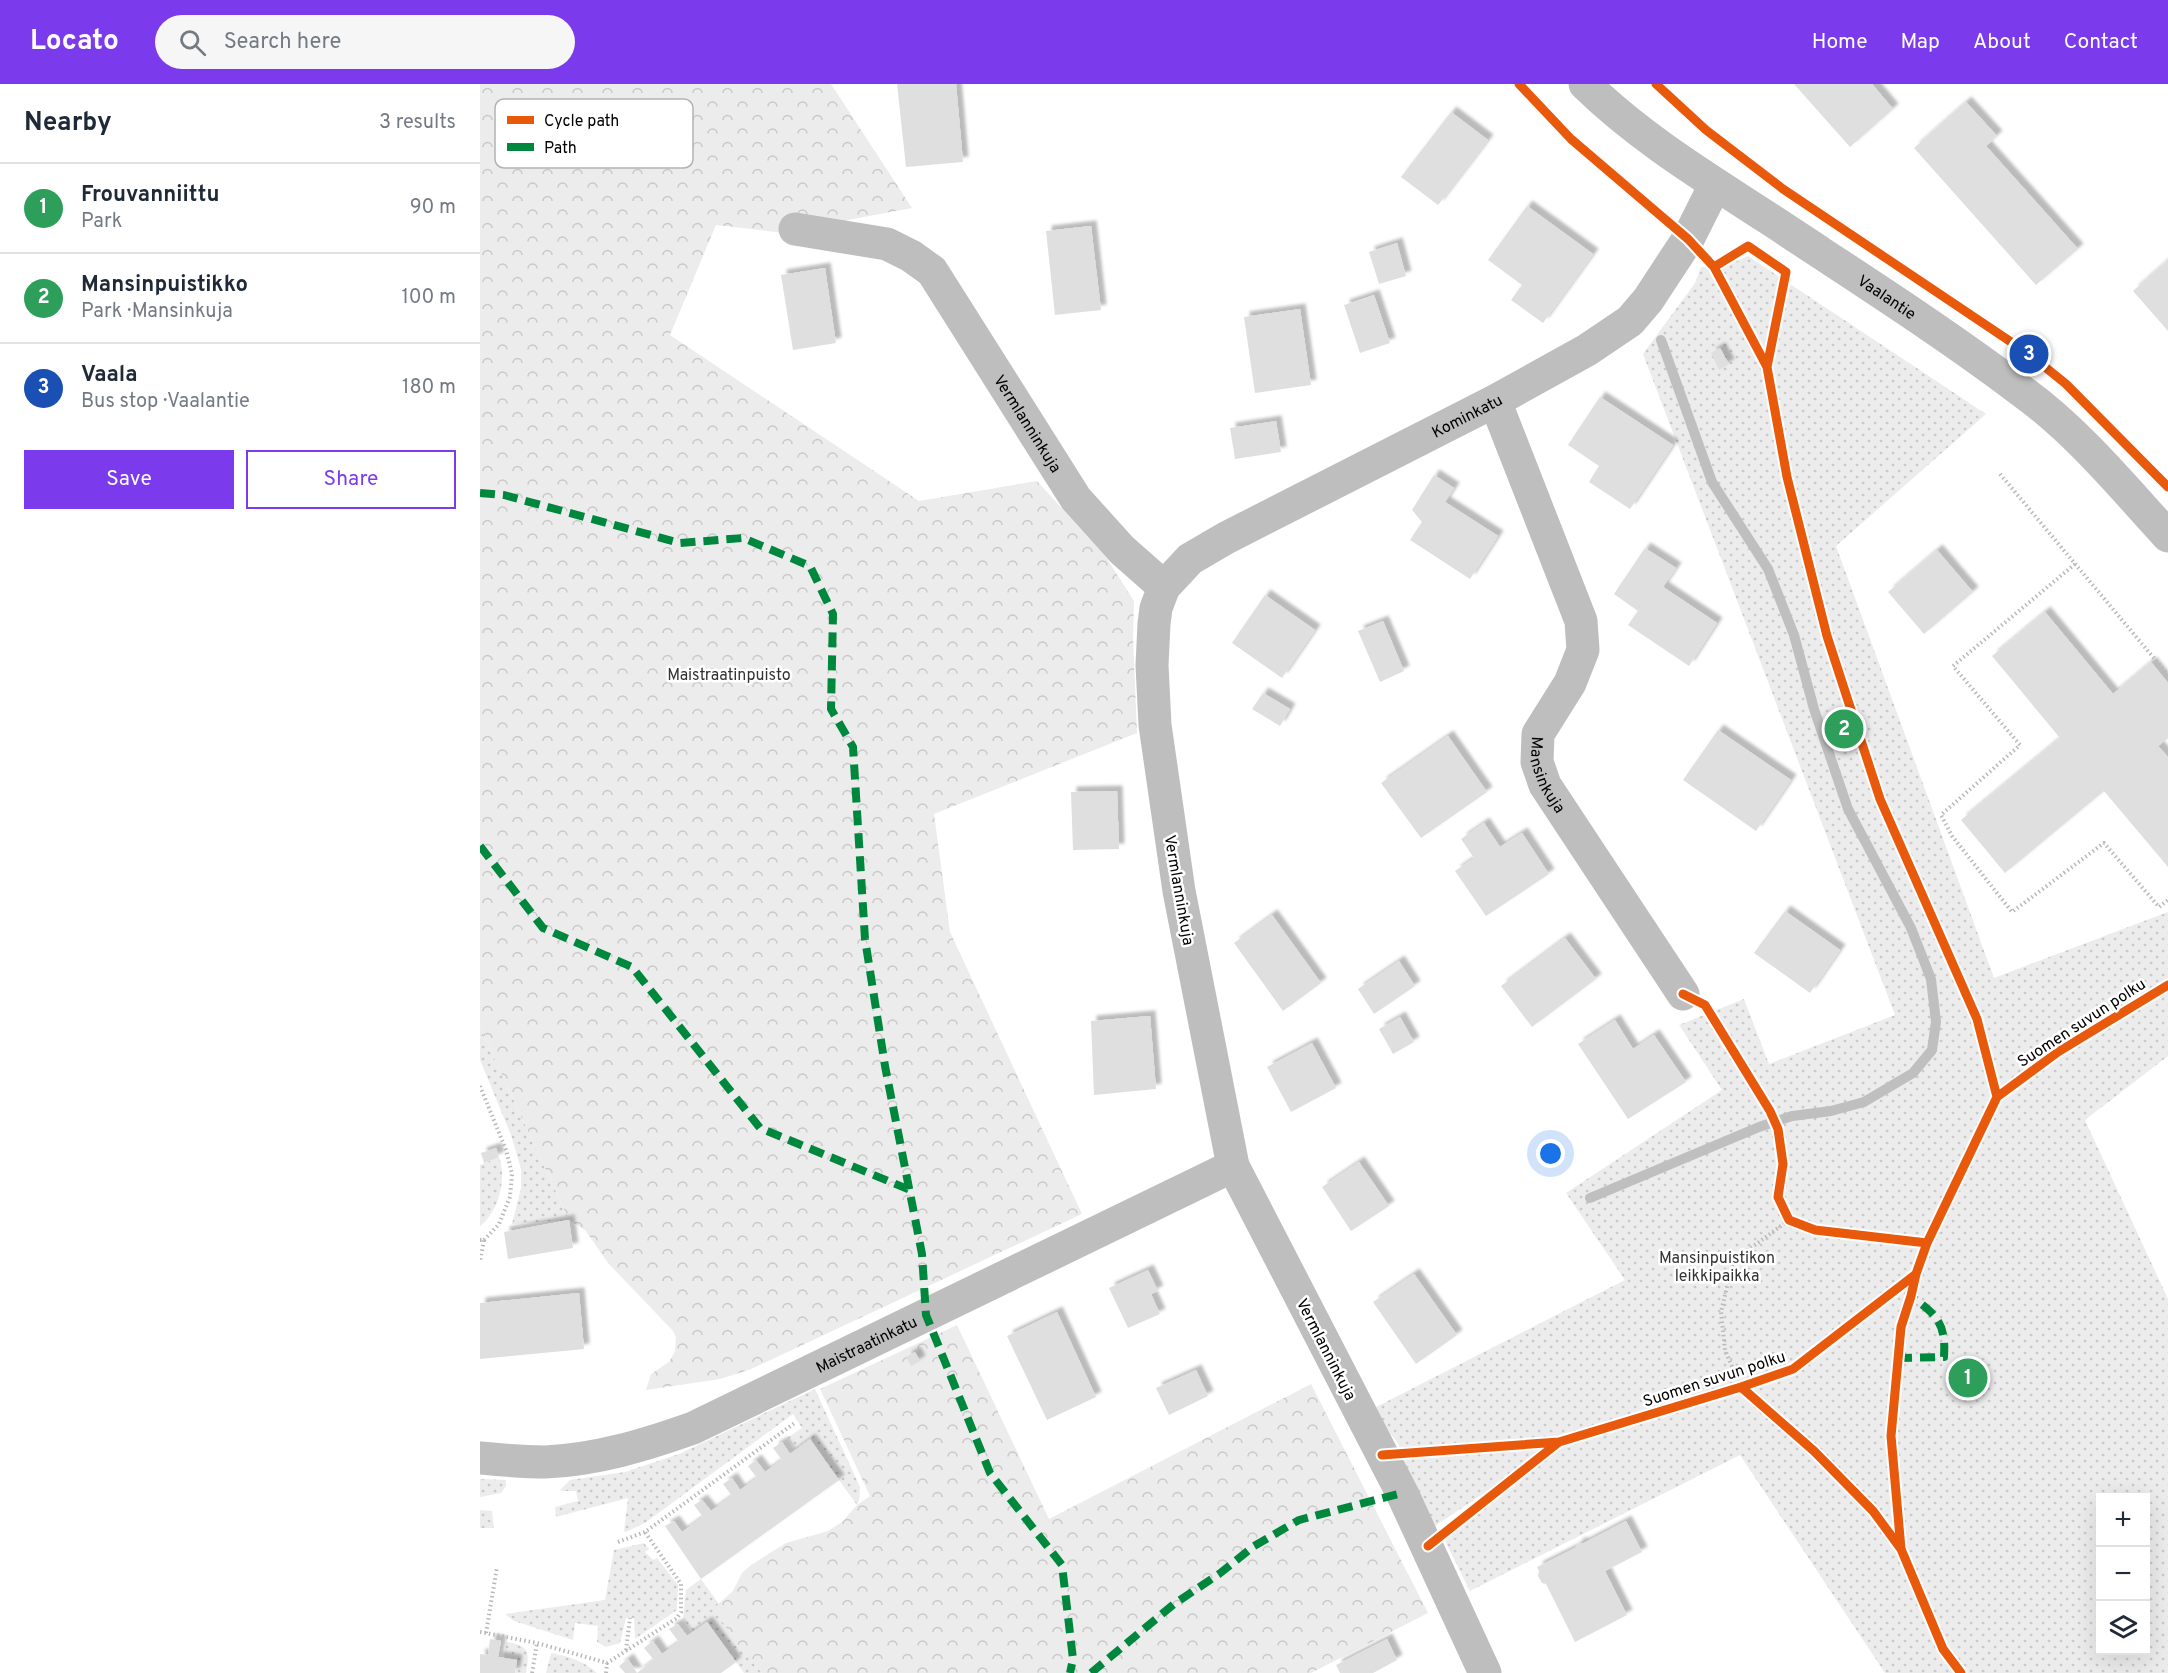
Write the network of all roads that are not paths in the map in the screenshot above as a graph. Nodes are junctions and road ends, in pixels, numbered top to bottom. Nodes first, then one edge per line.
1 (1585, 84) edge
2 (1715, 185) junction
3 (795, 229) dead end
4 (1495, 401) junction
5 (2168, 536) edge
6 (1164, 587) junction
7 (1683, 994) dead end
8 (1233, 1166) junction
9 (480, 1458) edge
10 (1485, 1673) edge

1 - 2 street, Vaalantie
2 - 4 street, Kominkatu
2 - 5 street, Vaalantie
3 - 6 street, Vermlanninkuja
4 - 6 street, Kominkatu
4 - 7 street, Mansinkuja
6 - 8 street, Vermlanninkuja
8 - 9 street, Maistraatinkatu
8 - 10 street, Vermlanninkuja

